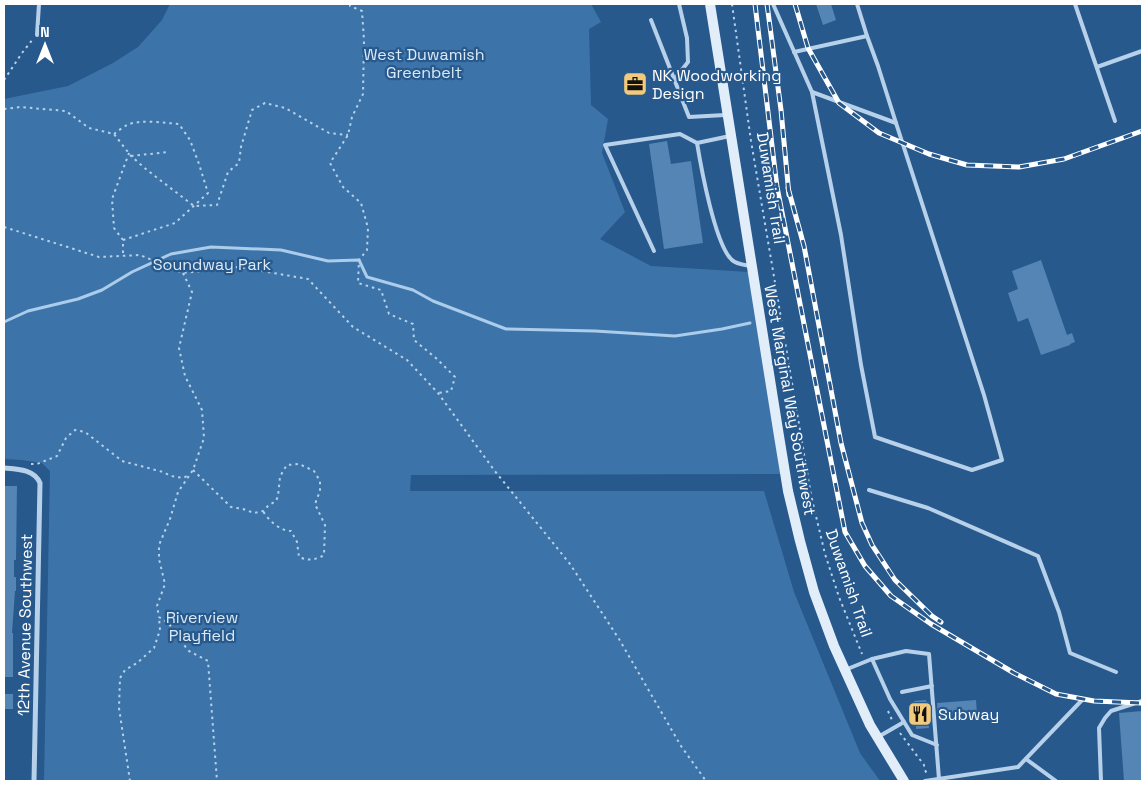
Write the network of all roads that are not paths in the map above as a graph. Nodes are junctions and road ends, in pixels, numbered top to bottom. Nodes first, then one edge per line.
1 (38, 4) edge
2 (679, 4) edge
3 (710, 4) edge
4 (773, 4) edge
5 (857, 4) edge
6 (1075, 4) edge
7 (651, 20) dead end
8 (37, 35) road end
9 (867, 36) junction
10 (1142, 51) edge
11 (794, 52) junction
12 (1096, 67) junction
13 (674, 80) junction
14 (812, 92) junction
15 (728, 114) junction
16 (1115, 121) dead end
17 (896, 123) junction
18 (732, 136) junction
19 (697, 143) junction
20 (654, 251) dead end
21 (752, 267) junction
22 (4, 468) edge
23 (869, 490) dead end
24 (872, 659) junction
25 (845, 670) junction
26 (1116, 672) dead end
27 (932, 686) junction
28 (902, 692) dead end
29 (1084, 699) dead end
30 (1142, 701) edge
31 (904, 722) junction
32 (878, 737) junction
33 (937, 745) junction
34 (1026, 759) junction
35 (939, 779) junction
36 (34, 781) edge
37 (904, 781) edge
38 (925, 781) edge
39 (1056, 781) edge
40 (1101, 781) edge

1 - 8 lane
2 - 13 lane
3 - 15 main road, West Marginal Way Southwest
4 - 11 lane
5 - 9 lane
6 - 12 lane
7 - 13 lane
9 - 11 lane
9 - 17 lane
10 - 12 lane
11 - 14 lane
12 - 16 lane
13 - 15 lane
14 - 17 lane
14 - 17 lane
15 - 18 main road, West Marginal Way Southwest
18 - 19 lane
18 - 21 main road, West Marginal Way Southwest
19 - 20 lane
19 - 21 lane
21 - 25 main road, West Marginal Way Southwest
22 - 36 street, 12th Avenue Southwest
23 - 26 lane
24 - 25 lane
24 - 27 lane
24 - 31 lane
25 - 32 main road, West Marginal Way Southwest
27 - 28 lane
27 - 33 lane
29 - 34 lane
30 - 40 lane
31 - 32 lane
31 - 33 lane
32 - 37 main road, West Marginal Way Southwest
33 - 35 lane
34 - 35 lane
34 - 39 lane
35 - 38 lane

